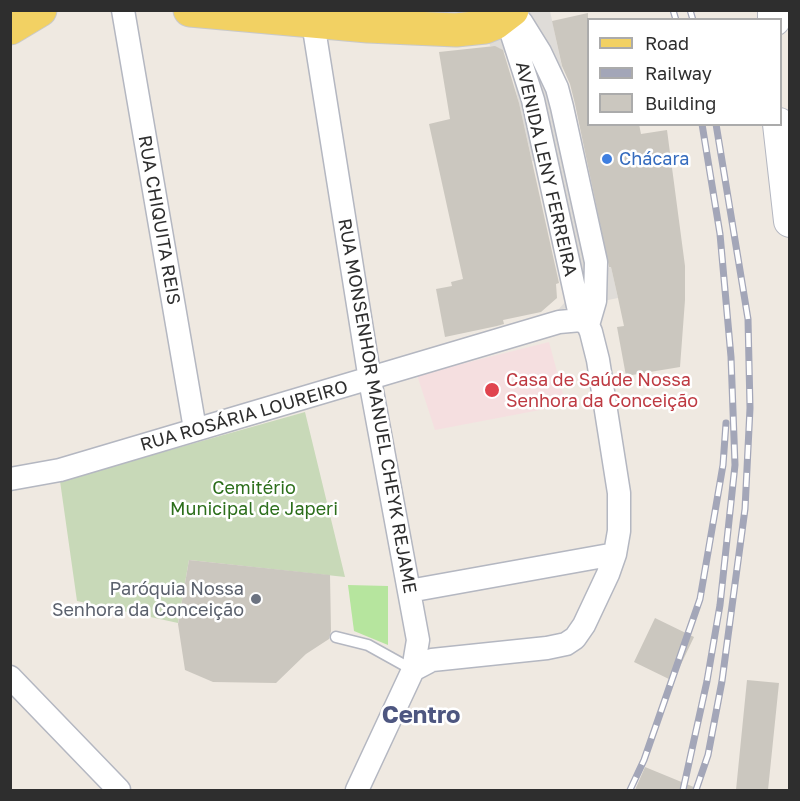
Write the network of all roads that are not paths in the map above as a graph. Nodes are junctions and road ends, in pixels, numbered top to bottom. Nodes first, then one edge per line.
1 (40, 10) edge
2 (123, 10) edge
3 (190, 10) edge
4 (509, 12) edge
5 (313, 16) edge
6 (10, 28) edge
7 (779, 126) edge
8 (577, 172) junction
9 (550, 178) junction
10 (789, 221) edge
11 (584, 323) junction
12 (370, 380) junction
13 (195, 429) junction
14 (10, 479) edge
15 (615, 554) junction
16 (409, 591) junction
17 (336, 637) dead end
18 (413, 670) junction
19 (10, 677) edge
20 (119, 790) edge
21 (357, 790) edge

1 - 6 main road
2 - 13 street, RUA CHIQUITA REIS
3 - 5 main road
4 - 5 main road
4 - 8 street, AVENIDA LENY FERREIRA
4 - 9 street, AVENIDA LENY FERREIRA
5 - 12 street, RUA MONSENHOR MANUEL CHEYK REJAME
7 - 10 main road
8 - 9 street
8 - 11 street, AVENIDA LENY FERREIRA
9 - 11 street, AVENIDA LENY FERREIRA
11 - 12 street, RUA ROSÁRIA LOUREIRO
11 - 15 street, AVENIDA LENY FERREIRA
12 - 13 street, RUA ROSÁRIA LOUREIRO
12 - 16 street, RUA MONSENHOR MANUEL CHEYK REJAME
13 - 14 street, RUA ROSÁRIA LOUREIRO
15 - 16 street
15 - 18 street, AVENIDA LENY FERREIRA
16 - 18 street, RUA MONSENHOR MANUEL CHEYK REJAME
17 - 18 lane
18 - 21 street, RUA MONSENHOR MANUEL CHEYK REJAME
19 - 20 street

